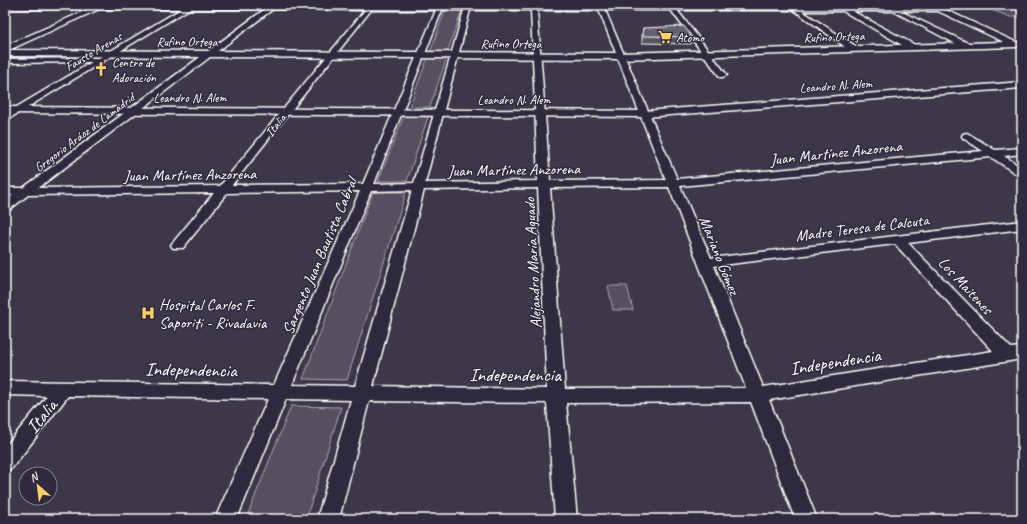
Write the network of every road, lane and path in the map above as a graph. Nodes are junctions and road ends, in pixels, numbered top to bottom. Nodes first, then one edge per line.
1 (791, 5) edge
2 (838, 5) edge
3 (884, 5) edge
4 (929, 5) edge
5 (6, 6) edge
6 (101, 6) edge
7 (190, 7) edge
8 (273, 7) edge
9 (371, 7) edge
10 (440, 7) edge
11 (467, 7) edge
12 (534, 7) edge
13 (600, 7) edge
14 (673, 9) junction
15 (797, 9) junction
16 (845, 9) junction
17 (893, 10) junction
18 (939, 10) junction
19 (965, 45) junction
20 (1019, 45) edge
21 (912, 47) junction
22 (5, 49) edge
23 (854, 49) junction
24 (5, 53) edge
25 (706, 53) junction
26 (112, 54) junction
27 (209, 54) junction
28 (332, 55) junction
29 (421, 55) junction
30 (455, 56) junction
31 (536, 56) junction
32 (620, 56) junction
33 (102, 60) junction
34 (5, 61) edge
35 (723, 75) dead end
36 (1022, 84) edge
37 (5, 110) edge
38 (18, 110) junction
39 (135, 110) junction
40 (286, 111) junction
41 (397, 112) junction
42 (440, 112) junction
43 (540, 113) junction
44 (644, 114) junction
45 (5, 118) edge
46 (972, 135) dead end
47 (1022, 151) edge
48 (997, 152) junction
49 (1022, 166) edge
50 (1022, 173) edge
51 (673, 183) junction
52 (545, 185) junction
53 (418, 186) junction
54 (366, 187) junction
55 (225, 189) junction
56 (5, 192) edge
57 (25, 192) junction
58 (5, 207) edge
59 (1022, 225) edge
60 (898, 240) junction
61 (178, 245) dead end
62 (706, 263) junction
63 (1014, 354) edge
64 (5, 388) edge
65 (63, 389) junction
66 (280, 392) junction
67 (363, 394) junction
68 (757, 395) junction
69 (556, 396) junction
70 (5, 462) edge
71 (226, 519) edge
72 (328, 519) edge
73 (566, 519) edge
74 (806, 519) edge

1 - 15 street
2 - 16 street
3 - 17 street
4 - 18 street
5 - 6 street
6 - 7 street
6 - 22 street
7 - 8 street
7 - 26 street, Fausto Arenas
8 - 9 street
8 - 27 street, Gregorio Aráoz de Lamadrid
9 - 10 street
9 - 28 street, Italia
10 - 11 street
10 - 29 street, Sargento Juan Bautista Cabral
11 - 12 street
11 - 30 street
12 - 13 street
12 - 31 street, Alejandro María Aguado
13 - 14 street
13 - 32 street, Mariano Gómez
14 - 15 street
14 - 25 street
15 - 16 street
15 - 23 street
16 - 17 street
16 - 21 street
17 - 18 street
17 - 19 street
18 - 20 street
19 - 20 street, Rufino Ortega
19 - 21 street, Rufino Ortega
21 - 23 street, Rufino Ortega
23 - 25 street, Rufino Ortega
24 - 26 street, Rufino Ortega
25 - 32 street, Rufino Ortega
25 - 35 street
26 - 27 street, Rufino Ortega
26 - 33 street, Fausto Arenas
27 - 28 street, Rufino Ortega
27 - 39 street, Gregorio Aráoz de Lamadrid
28 - 29 street, Rufino Ortega
28 - 40 street, Italia
29 - 30 street, Rufino Ortega
29 - 41 street, Sargento Juan Bautista Cabral
30 - 31 street, Rufino Ortega
30 - 42 street
31 - 32 street, Rufino Ortega
31 - 43 street, Alejandro María Aguado
32 - 44 street, Mariano Gómez
33 - 34 street
33 - 38 street, Fausto Arenas
36 - 44 street, Leandro N. Alem
37 - 38 street, Leandro N. Alem
38 - 39 street, Leandro N. Alem
38 - 45 street, Fausto Arenas
39 - 40 street, Leandro N. Alem
39 - 57 street, Gregorio Aráoz de Lamadrid
40 - 41 street, Leandro N. Alem
40 - 55 street, Italia
41 - 42 street, Leandro N. Alem
41 - 54 street, Sargento Juan Bautista Cabral
42 - 43 street, Leandro N. Alem
42 - 53 street
43 - 44 street, Leandro N. Alem
43 - 52 street, Alejandro María Aguado
44 - 51 street, Mariano Gómez
46 - 48 street
47 - 48 street, Juan Martínez Anzorena
48 - 49 street
48 - 50 street
48 - 51 street, Juan Martínez Anzorena
51 - 52 street, Juan Martínez Anzorena
51 - 62 street, Mariano Gómez
52 - 53 street, Juan Martínez Anzorena
52 - 69 street, Alejandro María Aguado
53 - 54 street, Juan Martínez Anzorena
53 - 67 street
54 - 55 street, Juan Martínez Anzorena
54 - 66 street, Sargento Juan Bautista Cabral
55 - 57 street, Juan Martínez Anzorena
55 - 61 street, Italia
56 - 57 street, Juan Martínez Anzorena
57 - 58 street, Gregorio Aráoz de Lamadrid
59 - 60 street, Madre Teresa de Calcuta
60 - 62 street, Madre Teresa de Calcuta
60 - 63 street, Los Maitenes
62 - 68 street, Mariano Gómez
63 - 68 street, Independencia
64 - 65 street, Independencia
65 - 66 street, Independencia
65 - 70 street, Italia
66 - 67 street, Independencia
66 - 71 street, Sargento Juan Bautista Cabral
67 - 69 street, Independencia
67 - 72 street
68 - 69 street, Independencia
68 - 74 street, Mariano Gómez
69 - 73 street, Alejandro María Aguado

